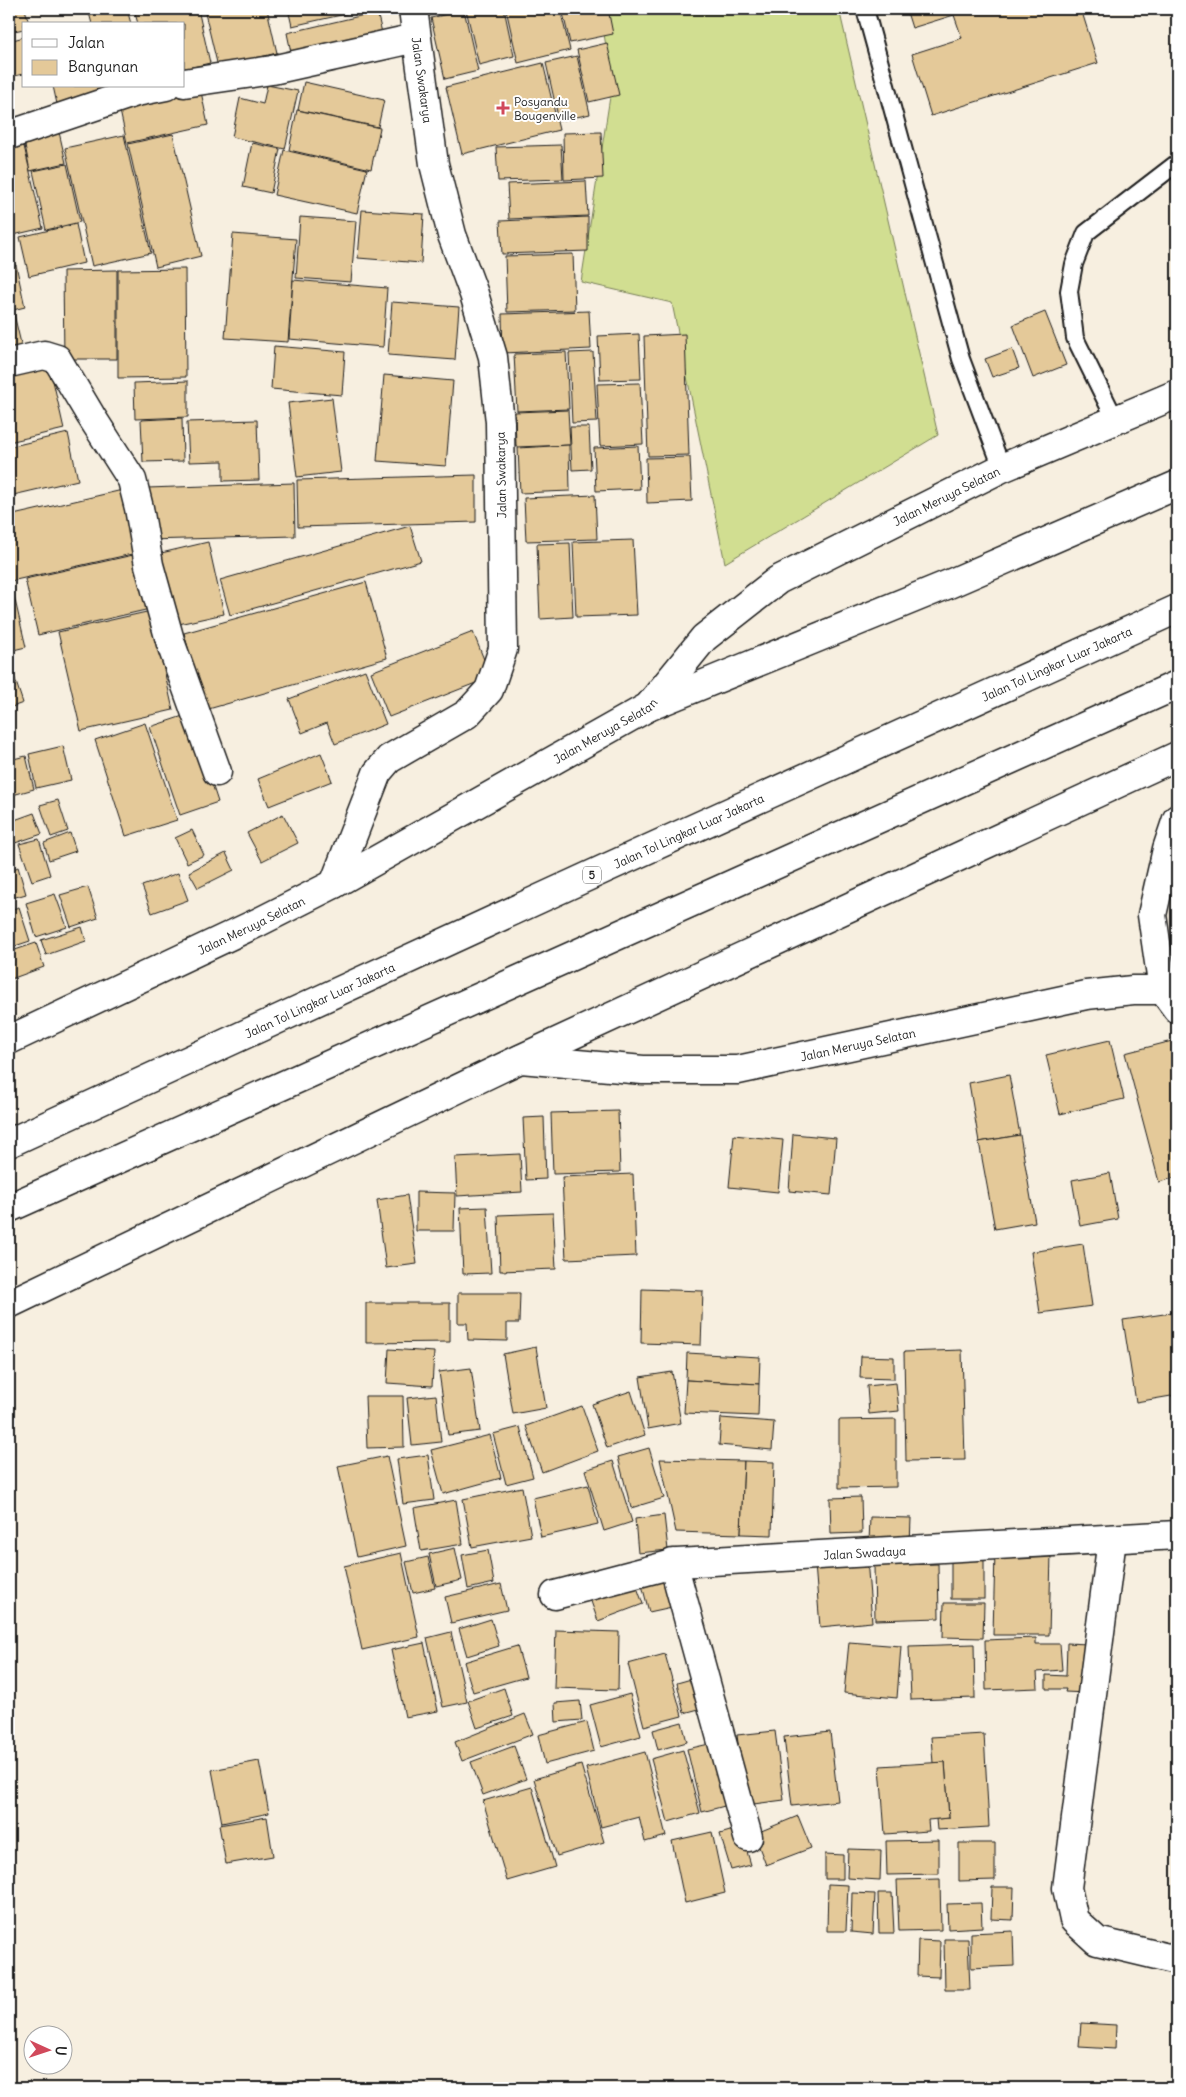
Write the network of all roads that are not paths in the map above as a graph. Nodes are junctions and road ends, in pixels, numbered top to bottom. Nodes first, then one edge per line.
1 (413, 9) edge
2 (865, 9) edge
3 (416, 38) junction
4 (185, 83) edge
5 (156, 88) edge
6 (9, 135) edge
7 (1177, 162) edge
8 (9, 363) edge
9 (1177, 394) edge
10 (1116, 421) junction
11 (1002, 468) junction
12 (1177, 485) edge
13 (1177, 609) edge
14 (1177, 685) edge
15 (648, 707) junction
16 (1177, 756) edge
17 (217, 772) dead end
18 (1177, 820) edge
19 (334, 884) junction
20 (1170, 999) edge
21 (9, 1040) edge
22 (520, 1059) junction
23 (9, 1143) edge
24 (9, 1208) edge
25 (9, 1304) edge
26 (1177, 1535) edge
27 (1112, 1539) junction
28 (673, 1563) junction
29 (556, 1595) dead end
30 (748, 1837) dead end
31 (1177, 1960) edge

1 - 3 main road, Jalan Swakarya
2 - 11 lane
3 - 4 main road
3 - 19 main road, Jalan Swakarya
5 - 6 main road
7 - 10 lane
8 - 17 main road
9 - 10 main road, Jalan Meruya Selatan
10 - 11 main road, Jalan Meruya Selatan
11 - 15 main road, Jalan Meruya Selatan
12 - 15 main road
13 - 23 main road, Jalan Tol Lingkar Luar Jakarta / 5
14 - 24 main road
15 - 19 main road, Jalan Meruya Selatan
16 - 22 main road
18 - 20 main road, Jalan Meruya Selatan
19 - 21 main road, Jalan Meruya Selatan
20 - 22 main road, Jalan Meruya Selatan
22 - 25 main road
26 - 27 main road, Jalan Swadaya
27 - 28 main road, Jalan Swadaya
27 - 31 main road
28 - 29 main road, Jalan Swadaya
28 - 30 main road

